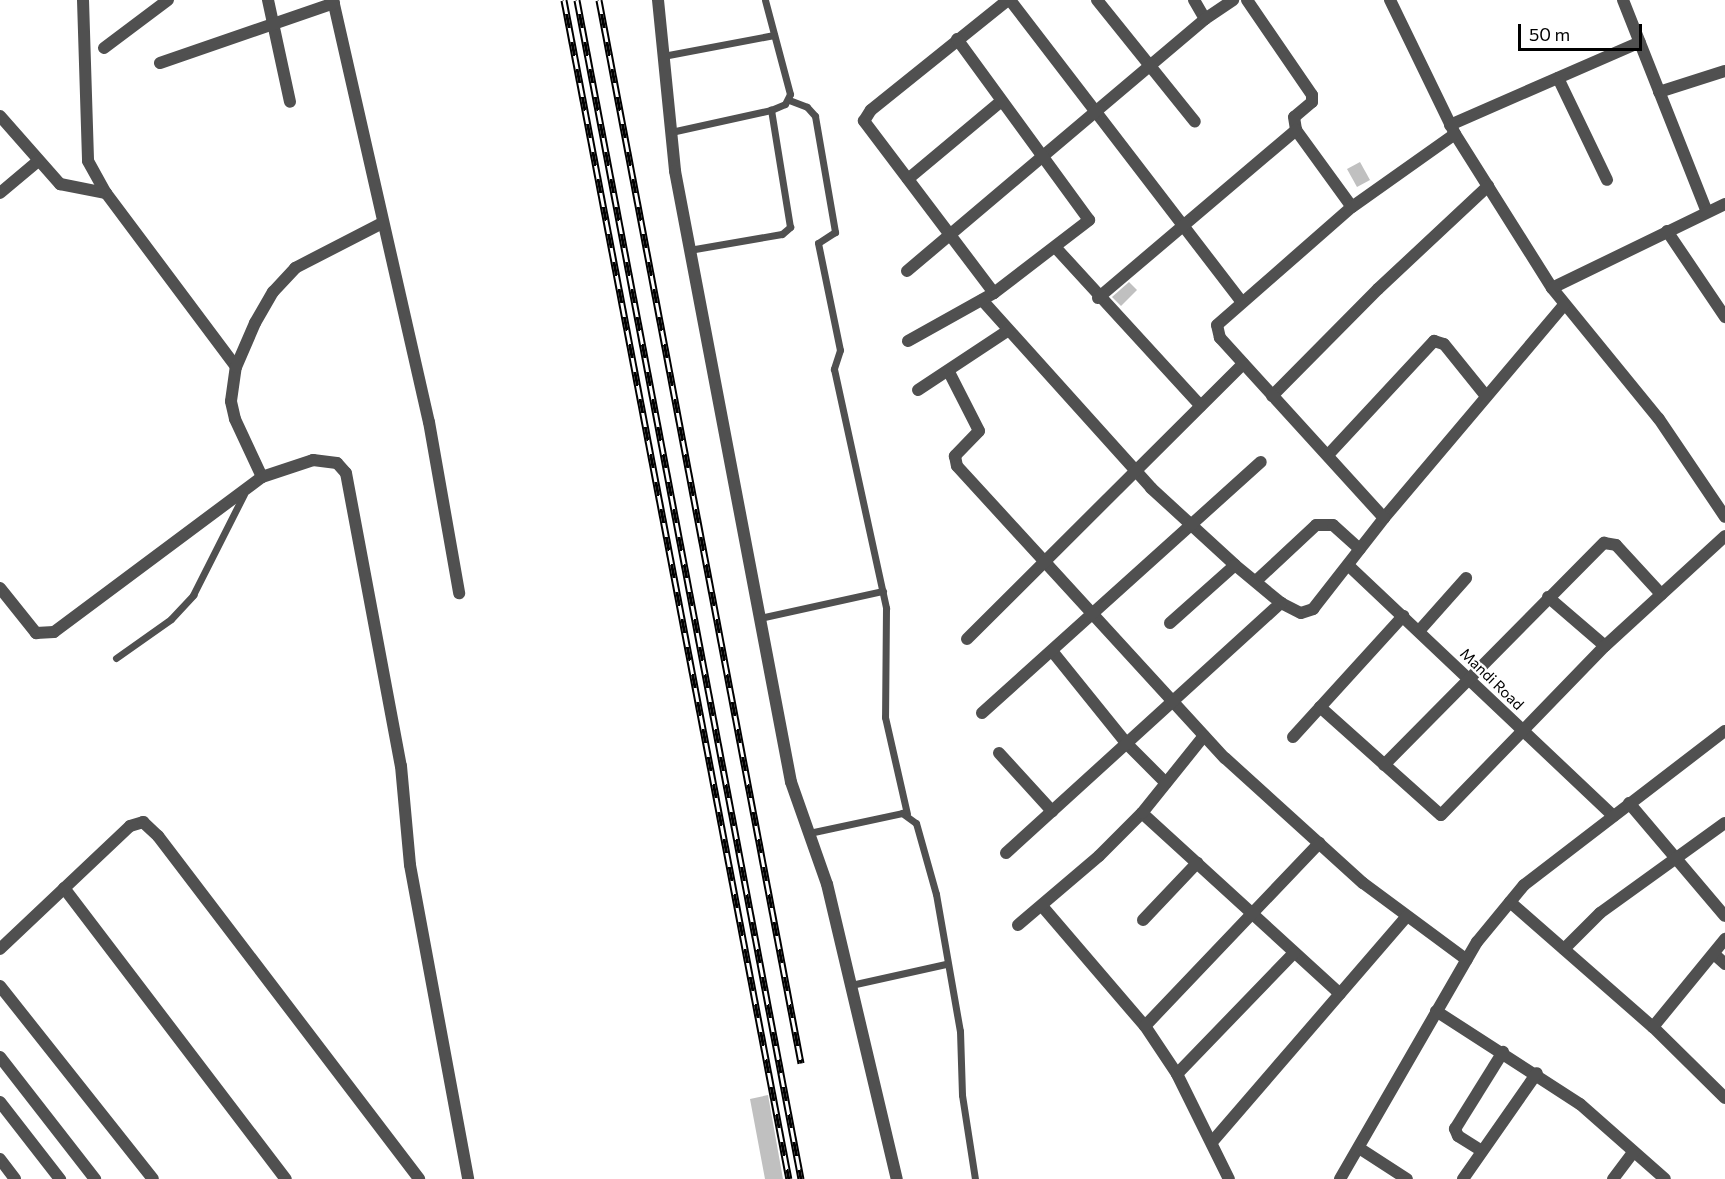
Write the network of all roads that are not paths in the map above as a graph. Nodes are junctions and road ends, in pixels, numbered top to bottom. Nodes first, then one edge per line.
1 (83, 0) edge
2 (268, 0) edge
3 (658, 0) edge
4 (765, 0) edge
5 (1009, 0) edge
6 (1097, 0) edge
7 (1194, 0) edge
8 (1233, 0) edge
9 (1247, 0) edge
10 (1390, 0) edge
11 (1623, 0) edge
12 (162, 2) edge
13 (334, 2) edge
14 (1205, 19) junction
15 (274, 24) junction
16 (774, 35) junction
17 (957, 39) junction
18 (1640, 42) junction
19 (104, 48) dead end
20 (663, 56) junction
21 (160, 63) dead end
22 (1148, 66) junction
23 (1725, 70) edge
24 (1558, 78) junction
25 (1659, 92) junction
26 (789, 100) junction
27 (290, 102) dead end
28 (1000, 102) junction
29 (771, 111) junction
30 (1094, 112) junction
31 (0, 116) edge
32 (1196, 122) dead end
33 (1296, 129) junction
34 (1452, 130) junction
35 (671, 132) junction
36 (1041, 156) junction
37 (38, 161) junction
38 (908, 179) junction
39 (1607, 180) dead end
40 (1488, 186) junction
41 (0, 193) edge
42 (106, 193) junction
43 (1725, 204) edge
44 (1352, 207) junction
45 (1707, 212) junction
46 (382, 223) junction
47 (1183, 229) junction
48 (1667, 231) junction
49 (952, 236) junction
50 (1056, 248) junction
51 (689, 250) junction
52 (907, 272) dead end
53 (1552, 288) junction
54 (994, 293) junction
55 (1098, 298) junction
56 (982, 300) junction
57 (1241, 301) junction
58 (1564, 305) junction
59 (1724, 313) edge
60 (1007, 330) junction
61 (908, 341) dead end
62 (1243, 364) junction
63 (236, 367) junction
64 (950, 372) junction
65 (918, 390) dead end
66 (1272, 396) junction
67 (1486, 396) junction
68 (1202, 406) junction
69 (1328, 456) junction
70 (1261, 462) dead end
71 (1134, 470) junction
72 (262, 477) junction
73 (247, 489) junction
74 (1725, 517) edge
75 (1384, 518) junction
76 (1192, 526) junction
77 (1725, 536) edge
78 (1360, 549) junction
79 (1045, 561) junction
80 (1235, 565) junction
81 (1349, 566) junction
82 (1466, 578) dead end
83 (1256, 581) junction
84 (0, 588) edge
85 (883, 591) junction
86 (459, 592) dead end
87 (1661, 594) junction
88 (1548, 597) junction
89 (1281, 603) junction
90 (1092, 615) junction
91 (1403, 616) junction
92 (760, 618) junction
93 (1170, 623) dead end
94 (1419, 631) junction
95 (967, 639) dead end
96 (1605, 646) junction
97 (1052, 651) junction
98 (116, 658) dead end
99 (1470, 679) junction
100 (1173, 702) junction
101 (1320, 707) junction
102 (982, 714) dead end
103 (1525, 731) junction
104 (1725, 731) edge
105 (1204, 736) junction
106 (1293, 737) dead end
107 (1127, 744) junction
108 (999, 753) dead end
109 (1384, 765) junction
110 (1166, 783) junction
111 (1629, 803) junction
112 (1052, 811) junction
113 (1142, 813) junction
114 (907, 814) junction
115 (1613, 816) junction
116 (1725, 823) edge
117 (809, 833) junction
118 (1319, 843) junction
119 (1006, 853) dead end
120 (1676, 856) junction
121 (1197, 863) junction
122 (64, 888) junction
123 (1509, 902) junction
124 (1042, 906) junction
125 (1252, 915) junction
126 (1407, 915) junction
127 (1725, 916) edge
128 (1143, 920) dead end
129 (1018, 925) dead end
130 (1725, 939) edge
131 (0, 949) edge
132 (1564, 949) junction
133 (1294, 953) junction
134 (1713, 954) junction
135 (1467, 960) junction
136 (946, 964) junction
137 (1725, 964) edge
138 (851, 985) junction
139 (0, 986) edge
140 (1340, 994) junction
141 (1436, 1011) junction
142 (1145, 1026) junction
143 (1653, 1027) junction
144 (1503, 1052) junction
145 (0, 1057) edge
146 (1537, 1073) junction
147 (1177, 1074) junction
148 (1725, 1098) edge
149 (0, 1102) edge
150 (1212, 1143) junction
151 (1359, 1148) junction
152 (1482, 1151) junction
153 (1633, 1152) junction
154 (0, 1159) edge
155 (15, 1179) edge
156 (60, 1179) edge
157 (95, 1179) edge
158 (153, 1179) edge
159 (286, 1179) edge
160 (419, 1179) edge
161 (468, 1179) edge
162 (897, 1179) edge
163 (975, 1179) edge
164 (1229, 1179) edge
165 (1340, 1179) edge
166 (1407, 1179) edge
167 (1463, 1179) edge
168 (1613, 1179) edge
169 (1665, 1179) edge

1 - 42 street
2 - 15 street
3 - 20 street
4 - 16 lane
5 - 17 street
5 - 30 street
6 - 22 street
7 - 14 street
8 - 14 street
9 - 33 street
10 - 34 street
11 - 18 street
12 - 19 street
13 - 15 street
13 - 46 street
14 - 22 street
15 - 21 street
15 - 27 street
16 - 20 lane
16 - 26 lane
17 - 28 street
17 - 38 street
18 - 24 street
18 - 25 street
20 - 35 street
22 - 30 street
22 - 32 street
23 - 25 street
24 - 34 street
24 - 39 street
25 - 45 street
26 - 29 lane
26 - 85 lane
28 - 36 street
28 - 38 street
29 - 35 lane
29 - 51 lane
30 - 36 street
30 - 47 street
31 - 37 street
33 - 44 street
33 - 47 street
34 - 40 street
34 - 44 street
35 - 51 street
36 - 49 street
36 - 50 street
37 - 41 street
37 - 42 street
38 - 49 street
40 - 53 street
40 - 66 street
42 - 63 street
43 - 45 street
44 - 57 street
45 - 48 street
46 - 63 street
46 - 86 street
47 - 55 street
47 - 57 street
48 - 53 street
48 - 59 street
49 - 52 street
49 - 54 street
50 - 54 street
50 - 55 street
51 - 92 street
53 - 58 street
54 - 56 street
55 - 68 street
56 - 60 street
56 - 61 street
57 - 62 street
58 - 67 street
58 - 74 street
60 - 64 street
60 - 71 street
62 - 66 street
62 - 68 street
63 - 72 street
64 - 65 street
64 - 79 street
66 - 69 street
67 - 69 street
67 - 75 street
68 - 71 street
69 - 75 street
70 - 76 street
71 - 76 street
71 - 79 street
72 - 73 street
72 - 161 street
73 - 84 street
73 - 98 lane
75 - 78 street
76 - 80 street
76 - 90 street
77 - 87 street
78 - 81 street
78 - 83 street
79 - 90 street
79 - 95 street
80 - 83 street
80 - 93 street
81 - 89 street
81 - 91 street, Mandi Road
82 - 94 street
83 - 89 street
85 - 92 lane
85 - 114 lane
87 - 88 street
87 - 96 street
88 - 96 street
88 - 99 street
89 - 100 street
90 - 97 street
90 - 100 street
91 - 94 street, Mandi Road
91 - 101 street
92 - 117 street
94 - 99 street, Mandi Road
96 - 103 street
97 - 102 street
97 - 107 street
99 - 103 street, Mandi Road
99 - 109 street
100 - 105 street
100 - 107 street
101 - 106 street
101 - 109 street
103 - 109 street
103 - 115 street, Mandi Road
104 - 111 street
105 - 110 street
105 - 118 street
107 - 110 street
107 - 112 street
108 - 112 street
110 - 113 street
111 - 115 street
111 - 120 street
112 - 119 street
113 - 121 street
113 - 124 street
114 - 117 lane
114 - 136 lane
115 - 123 street
116 - 120 street
117 - 138 street
118 - 125 street
118 - 126 street
120 - 127 street
120 - 132 street
121 - 125 street
121 - 128 street
122 - 131 street
122 - 159 street
122 - 160 street
123 - 132 street
123 - 135 street
124 - 129 street
124 - 142 street
125 - 133 street
125 - 142 street
126 - 135 street
126 - 140 street
130 - 134 street
132 - 143 street
133 - 140 street
133 - 147 street
134 - 137 street
134 - 143 street
135 - 141 street
136 - 138 lane
136 - 163 lane
138 - 162 street
139 - 158 street
140 - 150 street
141 - 144 street
141 - 151 street
142 - 147 street
143 - 148 street
144 - 146 street
144 - 152 street
145 - 157 street
146 - 152 street
146 - 153 street
147 - 150 street
149 - 156 street
150 - 164 street
151 - 165 street
151 - 166 street
152 - 167 street
153 - 168 street
153 - 169 street
154 - 155 street

